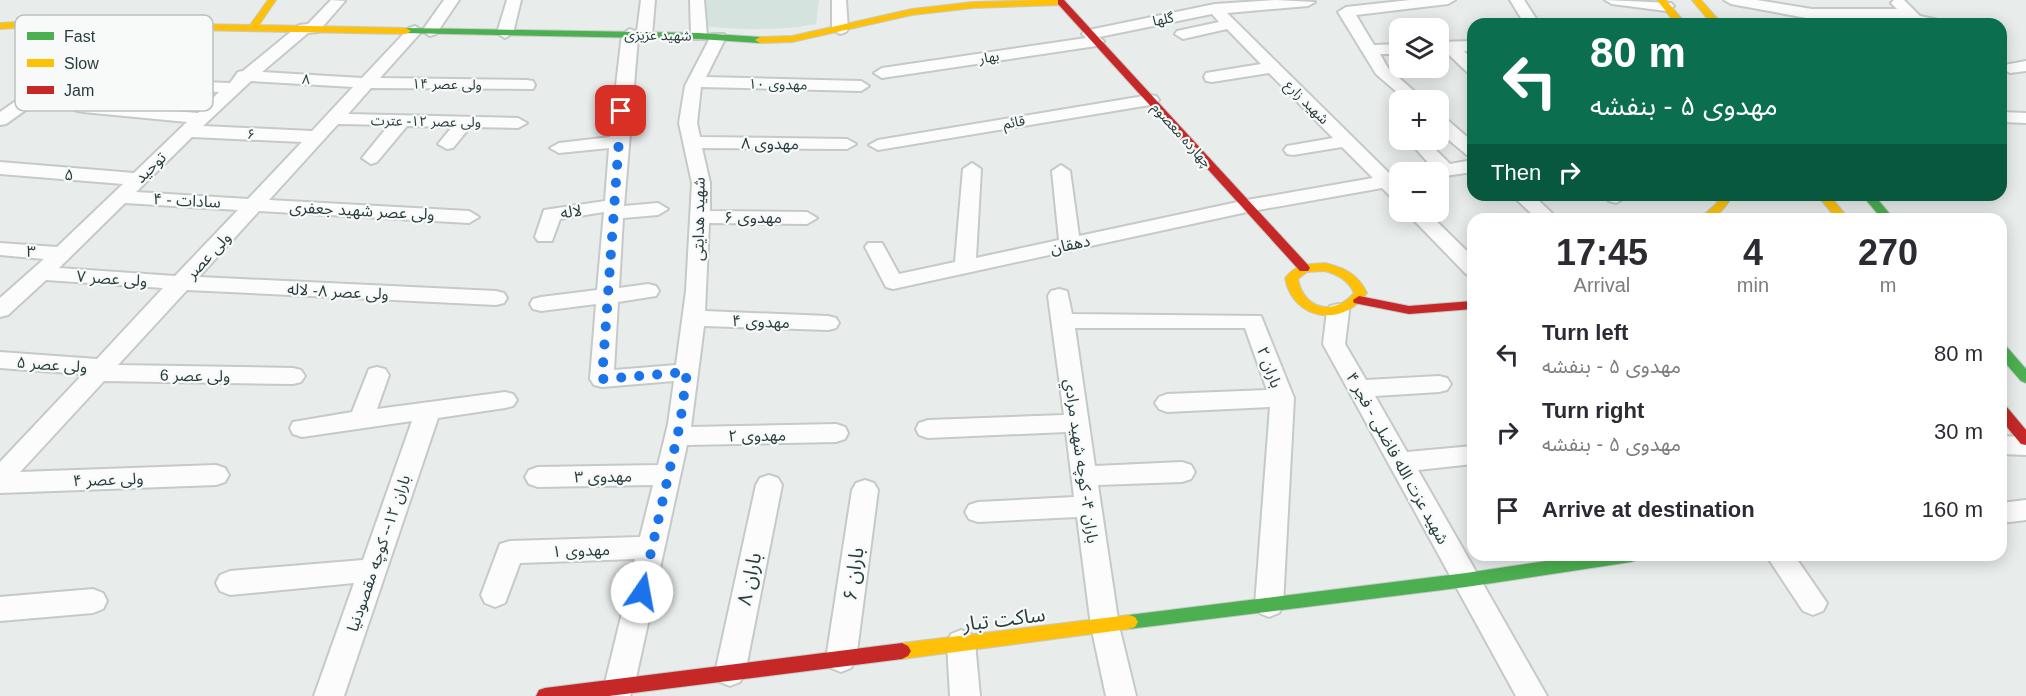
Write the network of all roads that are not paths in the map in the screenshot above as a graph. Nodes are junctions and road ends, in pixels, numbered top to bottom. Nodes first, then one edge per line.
1 (272, 0) edge
2 (452, 0) edge
3 (514, 0) edge
4 (648, 0) edge
5 (697, 0) edge
6 (839, 0) edge
7 (1062, 0) edge
8 (1448, 0) edge
9 (1516, 0) edge
10 (1612, 0) edge
11 (1696, 0) edge
12 (1731, 0) edge
13 (1896, 0) edge
14 (338, 1) edge
15 (1308, 2) edge
16 (1663, 3) edge
17 (1215, 9) junction
18 (1908, 14) junction
19 (1528, 18) edge
20 (1676, 18) edge
21 (1712, 18) edge
22 (1913, 18) edge
23 (1230, 24) junction
24 (0, 26) edge
25 (15, 26) edge
26 (213, 27) edge
27 (253, 28) junction
28 (308, 28) junction
29 (840, 29) junction
30 (422, 31) junction
31 (505, 33) junction
32 (637, 34) junction
33 (1183, 34) dead end
34 (708, 37) junction
35 (1093, 38) junction
36 (1467, 46) edge
37 (1449, 47) edge
38 (1389, 49) edge
39 (1369, 50) junction
40 (1449, 50) edge
41 (1467, 64) edge
42 (1272, 67) junction
43 (882, 73) dead end
44 (1212, 77) dead end
45 (695, 81) junction
46 (238, 82) junction
47 (213, 83) edge
48 (367, 83) junction
49 (527, 85) dead end
50 (861, 86) dead end
51 (1404, 90) edge
52 (1150, 100) junction
53 (213, 106) edge
54 (15, 109) edge
55 (126, 111) edge
56 (207, 111) edge
57 (2007, 117) edge
58 (200, 118) junction
59 (2026, 118) edge
60 (333, 119) junction
61 (0, 120) edge
62 (403, 120) junction
63 (465, 122) junction
64 (518, 123) dead end
65 (1449, 130) edge
66 (186, 131) junction
67 (317, 137) junction
68 (618, 141) junction
69 (1346, 141) junction
70 (692, 142) junction
71 (447, 144) dead end
72 (847, 144) dead end
73 (878, 145) dead end
74 (1467, 146) edge
75 (559, 148) dead end
76 (1293, 150) dead end
77 (1424, 150) edge
78 (371, 158) dead end
79 (1433, 162) edge
80 (1467, 167) edge
81 (0, 168) edge
82 (972, 169) dead end
83 (1449, 170) edge
84 (1061, 171) dead end
85 (137, 179) junction
86 (1389, 180) edge
87 (1389, 186) edge
88 (119, 197) junction
89 (1528, 201) edge
90 (1724, 201) edge
91 (1828, 201) edge
92 (1873, 201) edge
93 (254, 204) junction
94 (1247, 206) junction
95 (613, 209) junction
96 (658, 209) dead end
97 (1542, 213) edge
98 (1712, 213) edge
99 (1838, 213) edge
100 (1883, 213) edge
101 (469, 217) dead end
102 (699, 217) junction
103 (807, 218) dead end
104 (1426, 222) edge
105 (545, 237) dead end
106 (1070, 244) junction
107 (875, 247) dead end
108 (0, 249) edge
109 (62, 254) junction
110 (1467, 263) edge
111 (965, 266) junction
112 (1304, 268) junction
113 (43, 273) junction
114 (181, 284) junction
115 (648, 291) dead end
116 (608, 296) junction
117 (1059, 296) dead end
118 (496, 298) dead end
119 (541, 304) dead end
120 (1349, 305) junction
121 (1467, 305) edge
122 (0, 310) edge
123 (694, 318) junction
124 (1062, 321) junction
125 (828, 323) dead end
126 (2007, 356) edge
127 (0, 360) edge
128 (100, 370) junction
129 (687, 372) junction
130 (378, 375) dead end
131 (293, 376) dead end
132 (2026, 378) edge
133 (1439, 384) dead end
134 (1359, 389) junction
135 (1282, 398) junction
136 (505, 400) dead end
137 (1167, 404) dead end
138 (428, 411) junction
139 (2007, 417) edge
140 (361, 420) junction
141 (1076, 423) junction
142 (302, 428) dead end
143 (928, 429) dead end
144 (836, 433) dead end
145 (677, 436) junction
146 (2026, 440) edge
147 (2007, 445) edge
148 (2026, 446) edge
149 (1467, 456) edge
150 (1400, 462) junction
151 (1182, 472) dead end
152 (216, 475) dead end
153 (668, 475) junction
154 (1083, 476) junction
155 (538, 477) dead end
156 (0, 478) edge
157 (0, 483) edge
158 (769, 485) dead end
159 (865, 490) dead end
160 (1088, 506) junction
161 (2026, 510) edge
162 (978, 512) dead end
163 (2007, 512) edge
164 (652, 548) junction
165 (1592, 561) edge
166 (1783, 561) edge
167 (372, 570) junction
168 (1467, 580) junction
169 (230, 583) dead end
170 (495, 595) dead end
171 (93, 601) dead end
172 (1813, 603) dead end
173 (1269, 605) junction
174 (0, 609) edge
175 (1105, 626) junction
176 (962, 644) junction
177 (841, 659) junction
178 (730, 673) junction
179 (619, 687) junction
180 (666, 688) edge
181 (329, 696) edge
182 (545, 696) edge
183 (965, 696) edge
184 (1121, 696) edge
185 (1532, 696) edge

1 - 27 street
2 - 30 street, ولی عصر
3 - 31 street
4 - 32 street
5 - 34 street
6 - 29 street
7 - 29 street, شهید عزیزی
7 - 35 street, چهارده معصوم
8 - 39 street
9 - 19 street
10 - 16 street
11 - 21 street
12 - 18 street
13 - 18 street
14 - 28 street, توحید
15 - 17 street, گلها
16 - 20 street
17 - 23 street, شهید زارع
17 - 35 street, گلها
18 - 22 street
23 - 33 street
23 - 42 street, شهید زارع
24 - 25 street, شهید عزیزی
26 - 27 street, شهید عزیزی
27 - 28 street, شهید عزیزی
28 - 30 street, شهید عزیزی
28 - 46 street, توحید
29 - 34 street, شهید عزیزی
30 - 31 street, شهید عزیزی
30 - 48 street, ولی عصر
31 - 32 street, شهید عزیزی
32 - 34 street, شهید عزیزی
32 - 68 street
34 - 45 street, شهید هدایتی
35 - 43 street, بهار
35 - 52 street, چهارده معصوم
36 - 37 street
38 - 39 street
39 - 51 street
40 - 41 street
42 - 44 street
42 - 69 street, شهید زارع
45 - 50 street, مهدوی ۱۰
45 - 70 street, شهید هدایتی
46 - 47 street, ۸
46 - 48 street, ۸
46 - 53 street, توحید
48 - 49 street, ولی عصر ۱۴
48 - 60 street, ولی عصر
52 - 73 street, قائم
52 - 94 street, چهارده معصوم
54 - 61 street
55 - 58 street
56 - 58 street, توحید
57 - 59 street
58 - 66 street, توحید
60 - 62 street, ولی عصر ۱۲- عترت
60 - 67 street, ولی عصر
62 - 63 street, ولی عصر ۱۲- عترت
62 - 78 street
63 - 64 street, ولی عصر ۱۲- عترت
63 - 71 street
65 - 74 street
66 - 67 street, ۶
66 - 85 street, توحید
67 - 93 street, ولی عصر
68 - 75 street
68 - 95 street
69 - 76 street
69 - 86 street, شهید زارع
70 - 72 street, مهدوی ۸
70 - 102 street, شهید هدایتی
77 - 79 street
80 - 83 street
81 - 85 street, ۵
82 - 111 street
84 - 106 street
85 - 88 street, توحید
87 - 94 street, دهقان
88 - 93 street, ۴ - سادات
88 - 109 street, توحید
89 - 97 street
90 - 98 street
91 - 99 street
92 - 100 street
93 - 101 street, ولی عصر شهید جعفری
93 - 114 street, ولی عصر
94 - 106 street, دهقان
94 - 112 street, چهارده معصوم
95 - 96 street
95 - 105 street, لاله
95 - 116 street
102 - 103 street, مهدوی ۶
102 - 123 street, شهید هدایتی
104 - 110 street
106 - 111 street, دهقان
107 - 111 street, دهقان
108 - 109 street, ۳
109 - 113 street, توحید
112 - 120 street
112 - 120 street
113 - 114 street, ولی عصر ۷
113 - 122 street, توحید
114 - 118 street, ولی عصر ۸- لاله
114 - 128 street, ولی عصر
115 - 116 street
116 - 119 street
116 - 129 street
117 - 124 street, باران ۴- كوچه شهيد مرادي
120 - 121 street
120 - 134 street, شهید عزت الله فاضلی - فجر ۴
123 - 125 street, مهدوی ۴
123 - 129 street, شهید هدایتی
124 - 135 street, باران ۲
124 - 141 street, باران ۴- كوچه شهيد مرادي
126 - 132 street
127 - 128 street, ولی عصر ۵
128 - 131 street, ولی عصر 6
128 - 156 street, ولی عصر
129 - 145 street, شهید هدایتی
130 - 140 street
133 - 134 street
134 - 150 street, شهید عزت الله فاضلی - فجر ۴
135 - 137 street
135 - 173 street, باران ۲
136 - 138 street
138 - 140 street
138 - 167 street, باران ۱۲-- كوچه مقصودنيا
139 - 146 street
140 - 142 street
141 - 143 street
141 - 154 street, باران ۴- كوچه شهيد مرادي
144 - 145 street, مهدوی ۲
145 - 153 street, شهید هدایتی
147 - 148 street
149 - 150 street
150 - 168 street, شهید عزت الله فاضلی - فجر ۴
151 - 154 street
152 - 157 street, ولی عصر ۴
153 - 155 street, مهدوی ۳
153 - 164 street, شهید هدایتی
154 - 160 street, باران ۴- كوچه شهيد مرادي
158 - 178 street, باران ۸
159 - 177 street, باران ۶
160 - 162 street
160 - 175 street, باران ۴- كوچه شهيد مرادي
161 - 163 street
164 - 170 street, مهدوی ۱
164 - 179 street, شهید هدایتی
165 - 168 street, ساکت تبار
166 - 172 street
167 - 169 street
167 - 181 street, باران ۱۲-- كوچه مقصودنيا
168 - 173 street, ساکت تبار
168 - 185 street, شهید عزت الله فاضلی - فجر ۴
171 - 174 street
173 - 175 street, ساکت تبار
175 - 176 street, ساکت تبار
175 - 184 street, باران ۴- كوچه شهيد مرادي
176 - 177 street, ساکت تبار
176 - 183 street
177 - 178 street, ساکت تبار
178 - 180 street, ساکت تبار
179 - 180 street, ساکت تبار
179 - 182 street, ساکت تبار

